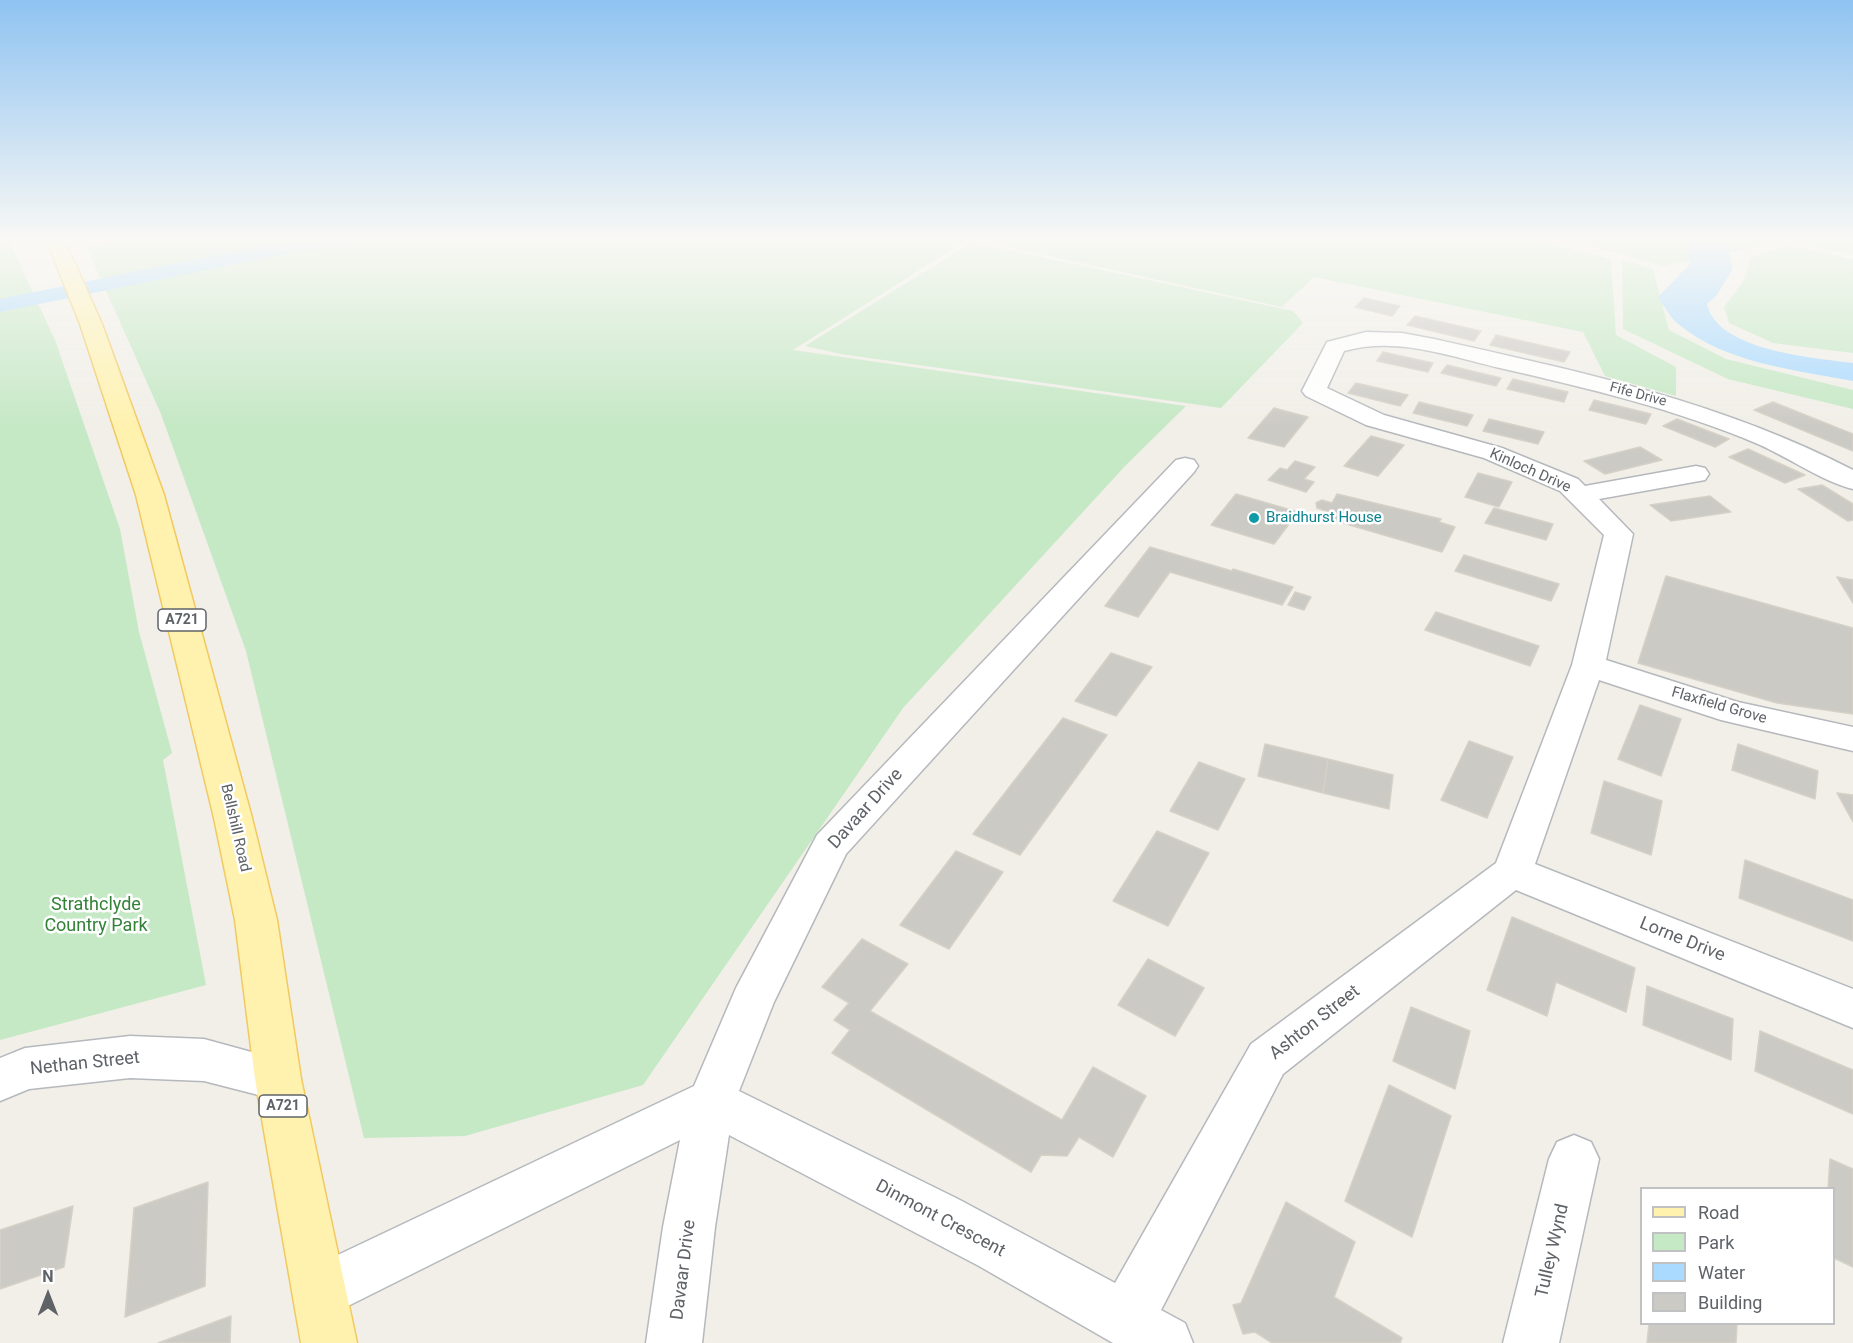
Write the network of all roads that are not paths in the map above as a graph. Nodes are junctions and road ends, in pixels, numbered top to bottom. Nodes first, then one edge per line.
1 (82, 302) edge
2 (1412, 341) joint
3 (1185, 466) dead end
4 (1696, 474) dead end
5 (1853, 481) edge
6 (1579, 495) junction
7 (1588, 665) junction
8 (1853, 739) edge
9 (1512, 872) junction
10 (1853, 1009) edge
11 (278, 1079) junction
12 (0, 1080) edge
13 (711, 1101) junction
14 (1574, 1159) dead end
15 (321, 1291) junction
16 (1145, 1330) edge
17 (329, 1343) edge
18 (674, 1343) edge
19 (1531, 1343) edge

1 - 11 main road, Bellshill Road / A721
2 - 5 street, Fife Drive
2 - 6 street, Kinloch Drive
3 - 13 street, Davaar Drive
4 - 6 street
6 - 7 street, Kinloch Drive
7 - 8 street, Flaxfield Grove
7 - 9 street, Kinloch Drive
9 - 10 street, Lorne Drive
9 - 16 street, Ashton Street
11 - 12 street, Nethan Street
11 - 15 main road, Bellshill Road / A721
13 - 15 street
13 - 16 street, Dinmont Crescent
13 - 18 street, Davaar Drive
14 - 19 street, Tulley Wynd
15 - 17 main road, Bellshill Road / A721

